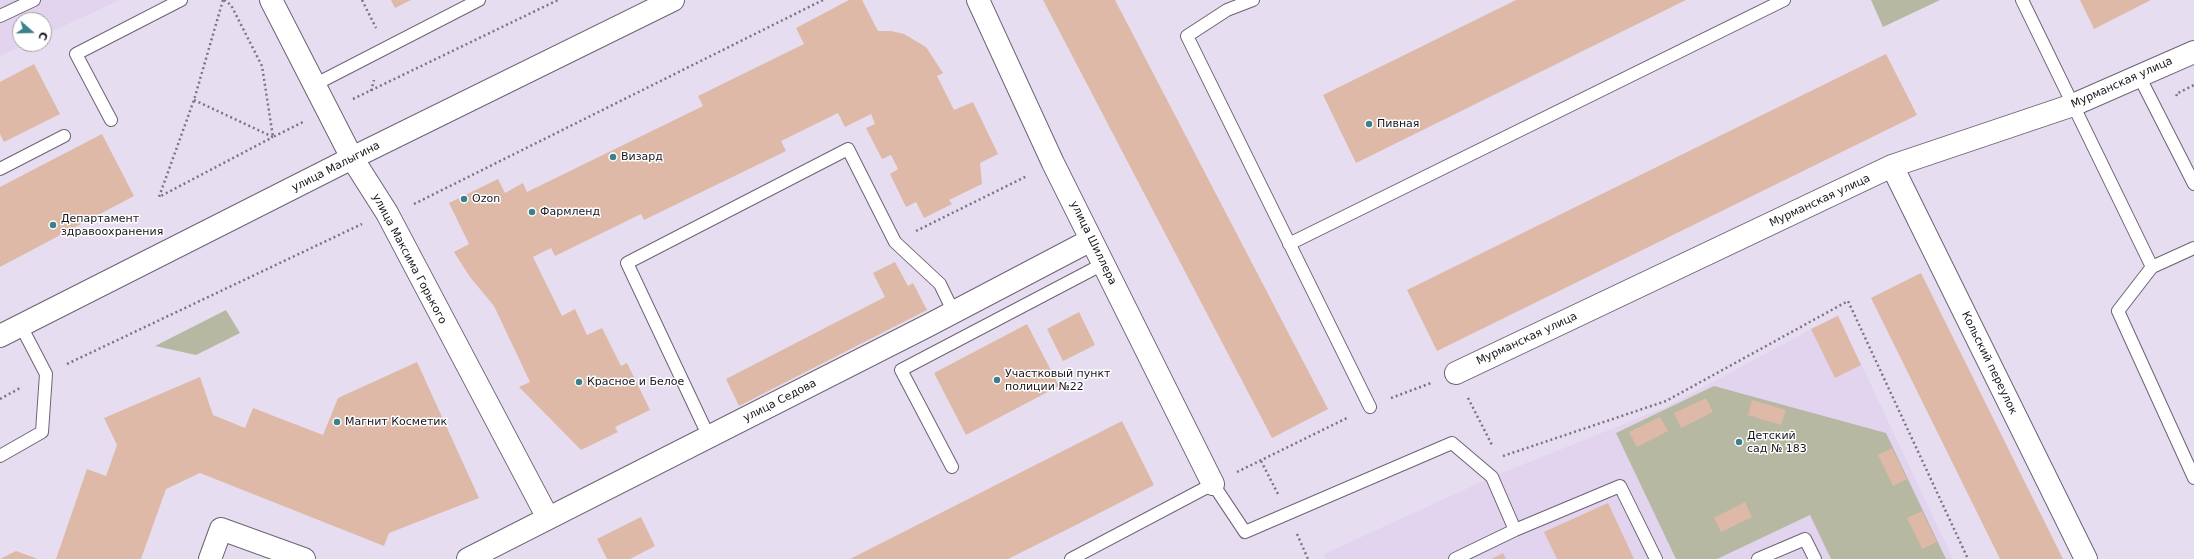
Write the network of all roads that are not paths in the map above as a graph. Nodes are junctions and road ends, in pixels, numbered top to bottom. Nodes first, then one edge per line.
1 (34, 0) edge
2 (181, 0) edge
3 (271, 0) edge
4 (479, 0) edge
5 (673, 0) edge
6 (978, 0) edge
7 (1253, 0) edge
8 (1784, 0) edge
9 (2022, 0) edge
10 (1225, 5) edge
11 (0, 16) edge
12 (2194, 52) edge
13 (2139, 76) junction
14 (314, 85) junction
15 (2074, 105) junction
16 (111, 120) dead end
17 (64, 136) dead end
18 (352, 158) junction
19 (1892, 166) junction
20 (0, 169) edge
21 (2194, 184) edge
22 (1091, 240) junction
23 (1290, 244) junction
24 (2194, 248) edge
25 (1103, 264) junction
26 (2152, 267) junction
27 (953, 311) junction
28 (21, 326) junction
29 (0, 336) edge
30 (1456, 373) road end
31 (1370, 407) road end
32 (708, 437) junction
33 (0, 456) edge
34 (952, 467) dead end
35 (2194, 478) edge
36 (1213, 484) junction
37 (548, 518) junction
38 (1515, 530) junction
39 (210, 559) edge
40 (304, 559) edge
41 (468, 559) edge
42 (1071, 559) edge
43 (1455, 559) edge
44 (1656, 559) edge
45 (1758, 559) edge
46 (1815, 559) edge
47 (2086, 559) edge

1 - 11 lane
2 - 16 lane
3 - 14 street, улица Максима Горького
4 - 14 lane
5 - 18 street, улица Малыгина
6 - 22 street, улица Шиллера
7 - 10 lane
8 - 23 lane
9 - 15 lane
10 - 23 lane
12 - 13 street, Мурманская улица
13 - 15 street, Мурманская улица
13 - 21 lane
14 - 18 street, улица Максима Горького
15 - 19 street, Мурманская улица
15 - 26 lane
17 - 20 lane
18 - 28 street, улица Малыгина
18 - 37 street, улица Максима Горького
19 - 30 street, Мурманская улица
19 - 47 street, Кольский переулок
22 - 25 street, улица Шиллера
22 - 27 street, улица Седова
23 - 31 lane
24 - 26 lane
25 - 34 lane
25 - 36 street, улица Шиллера
26 - 35 lane
27 - 32 street, улица Седова
27 - 32 lane
28 - 29 street, улица Малыгина
28 - 33 lane
32 - 37 street, улица Седова
36 - 38 lane
36 - 42 lane
37 - 41 street, улица Седова
38 - 43 lane
38 - 44 lane
39 - 40 street
45 - 46 lane

